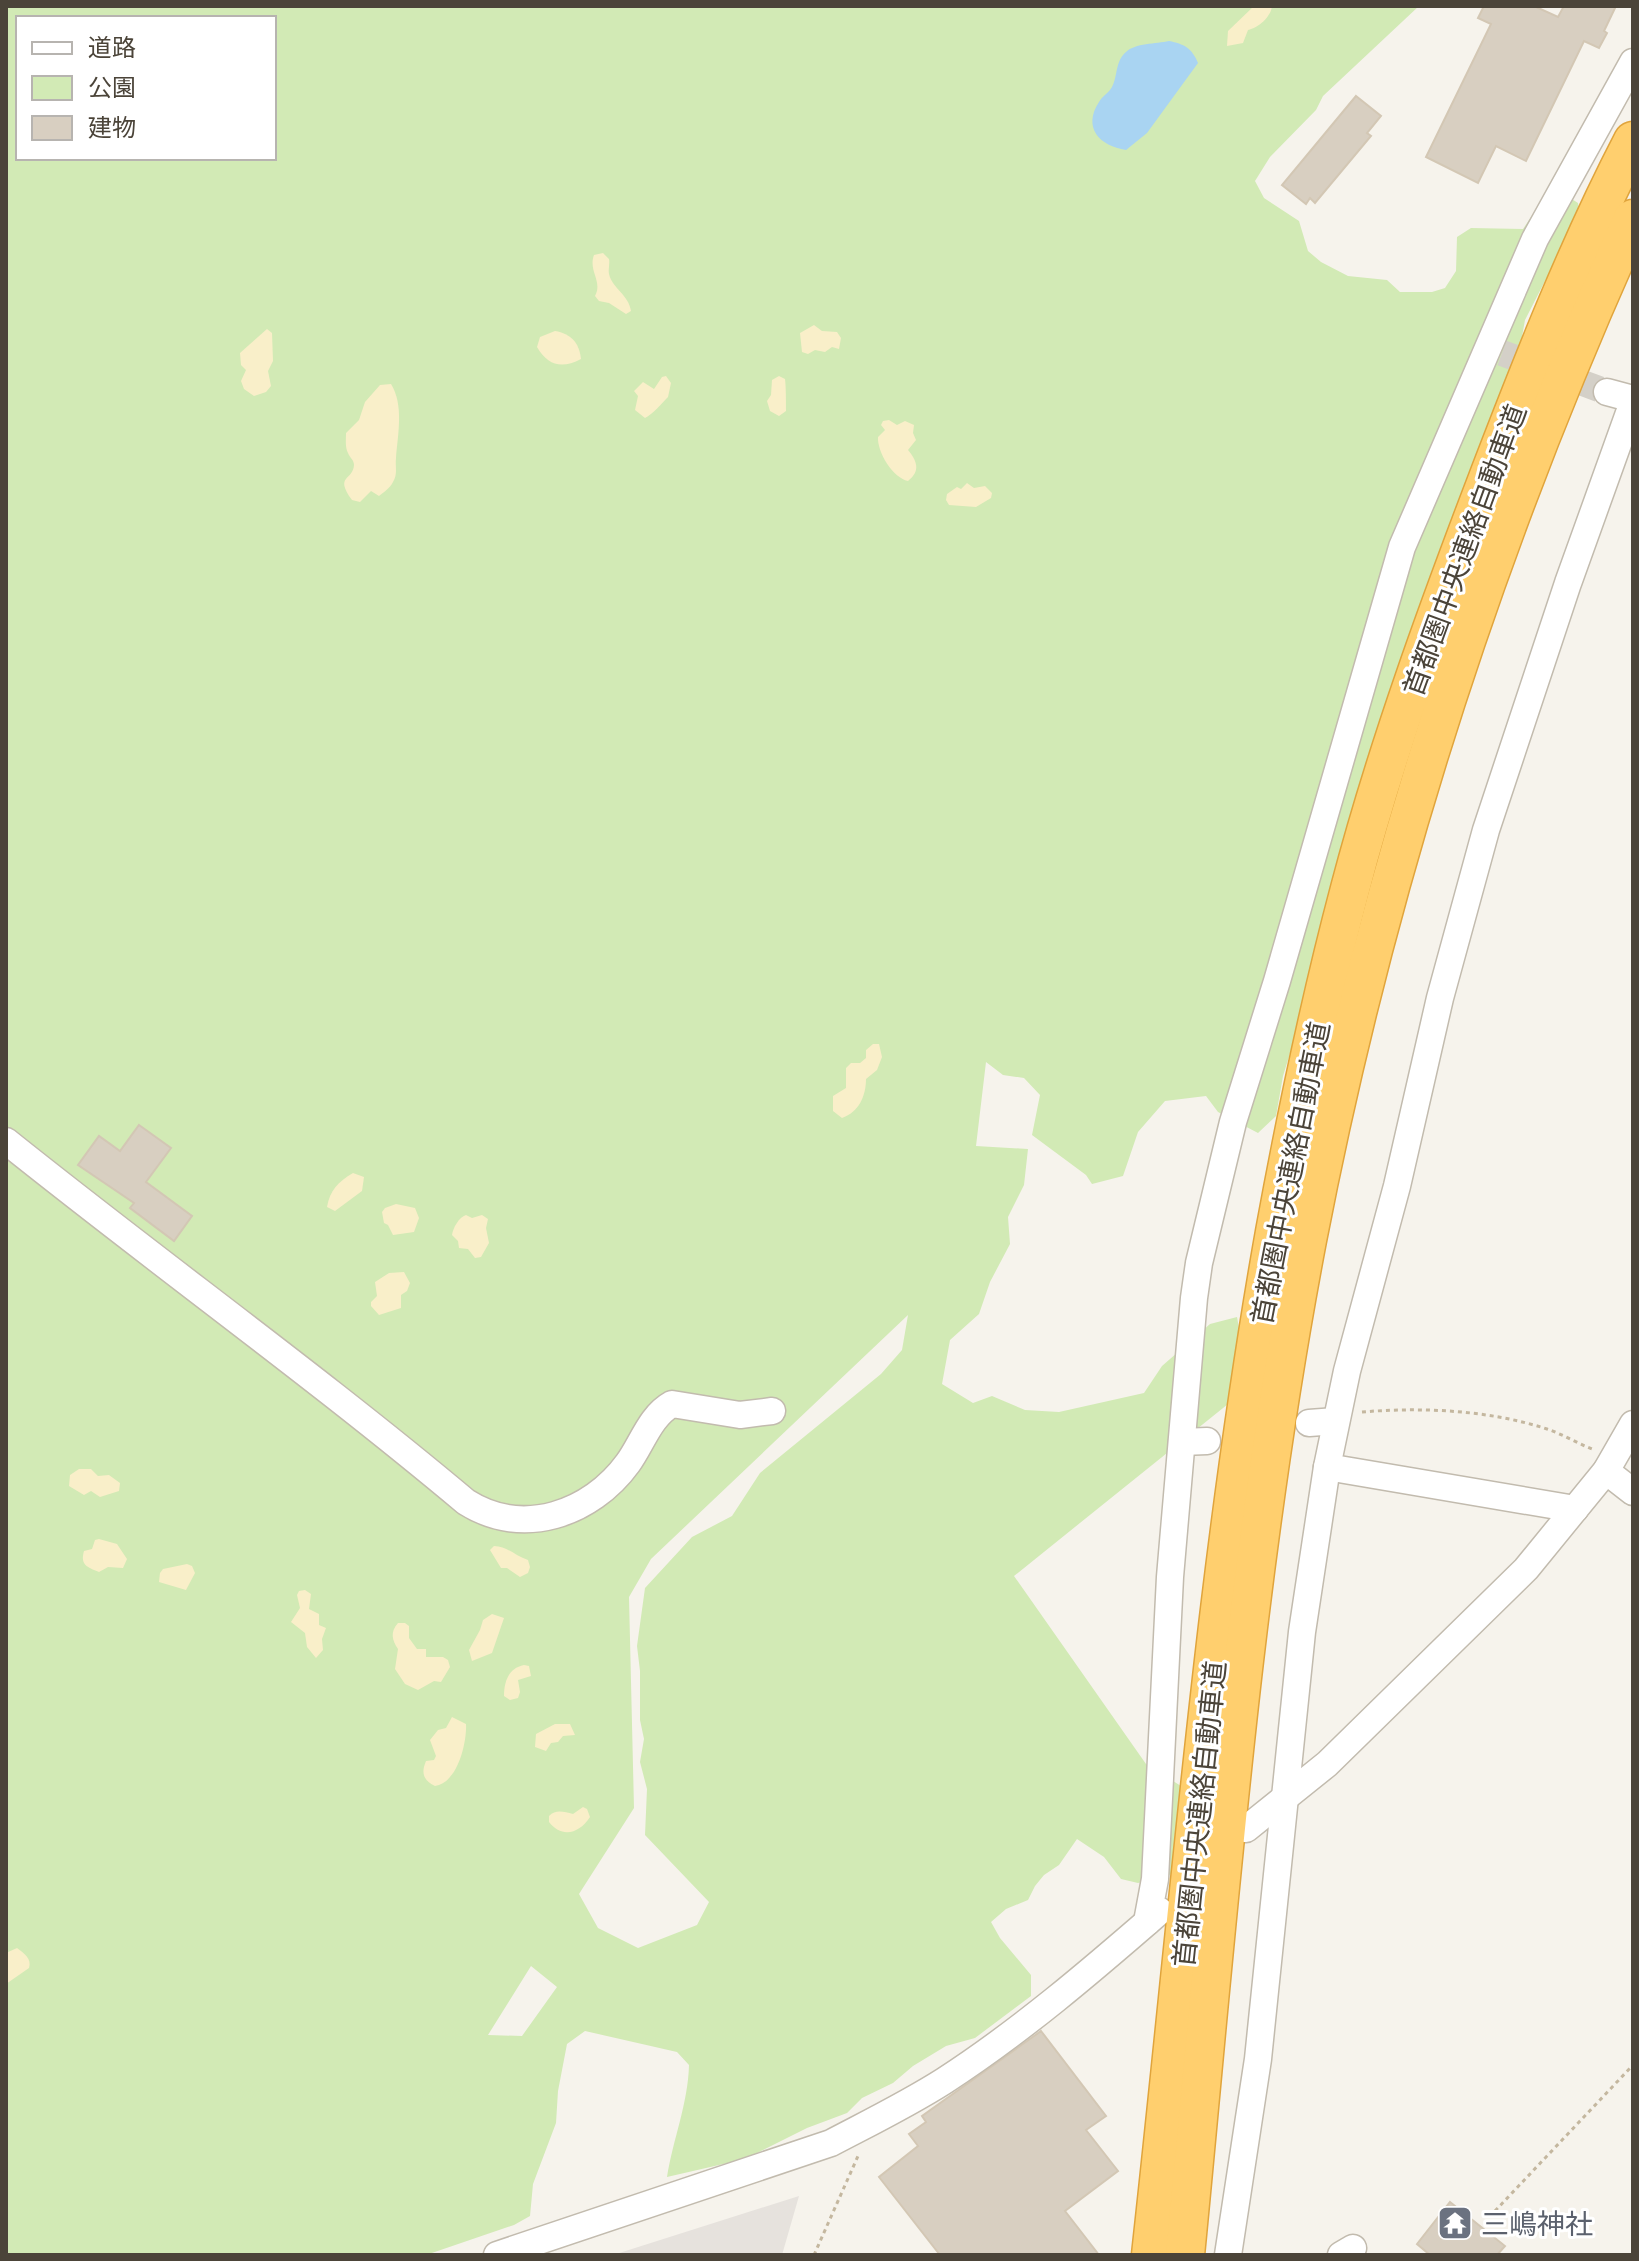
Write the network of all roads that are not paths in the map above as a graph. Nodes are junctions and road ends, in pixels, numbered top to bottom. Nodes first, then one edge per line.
1 (1633, 62) edge
2 (1633, 141) edge
3 (1633, 219) edge
4 (1607, 392) tunnel mouth
5 (1633, 401) edge
6 (6, 1141) edge
7 (772, 1411) dead end
8 (1337, 1417) junction
9 (1309, 1423) dead end
10 (1633, 1424) edge
11 (1610, 1464) junction
12 (1327, 1467) junction
13 (1633, 1492) edge
14 (1575, 1509) junction
15 (1286, 1796) junction
16 (1246, 1829) dead end
17 (1170, 1902) dead end
18 (1147, 1922) junction
19 (497, 2255) edge
20 (1151, 2255) edge
21 (1185, 2255) edge
22 (1228, 2255) edge

1 - 18 street
2 - 20 highway, 首都圏中央連絡自動車道
3 - 21 highway, 首都圏中央連絡自動車道
4 - 5 street
5 - 8 street
6 - 7 street
8 - 9 street
8 - 12 street
10 - 11 street
11 - 13 street
11 - 14 street
12 - 14 street
12 - 15 street
14 - 15 street
15 - 16 street
15 - 22 street
17 - 18 street
18 - 19 street

